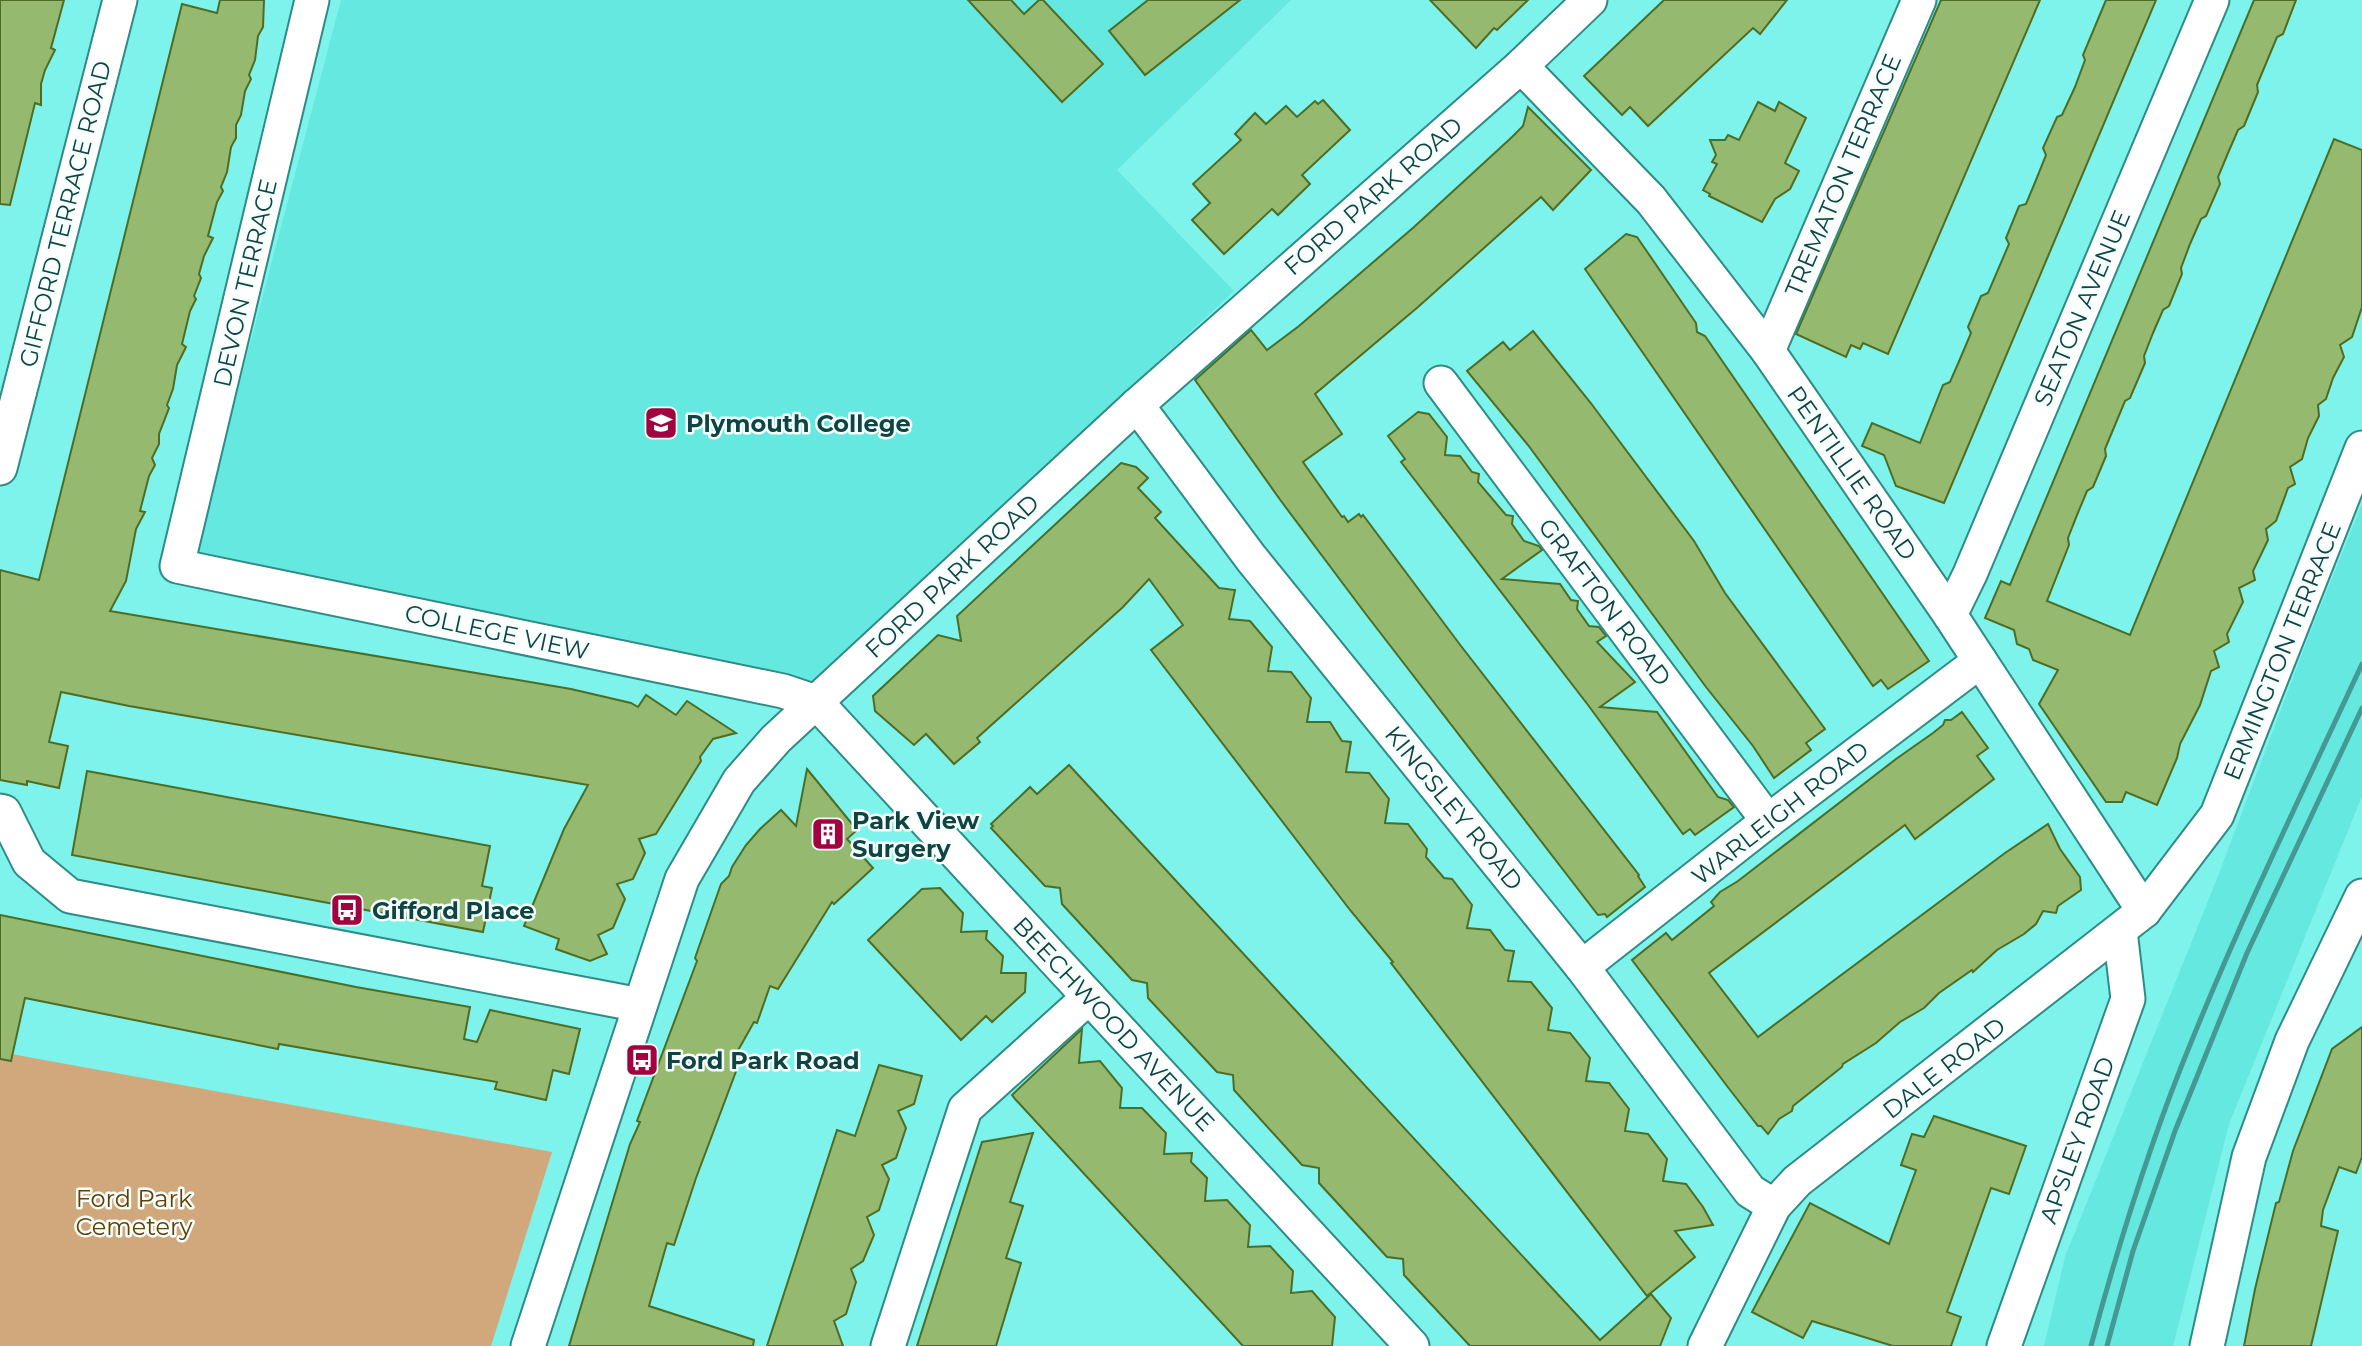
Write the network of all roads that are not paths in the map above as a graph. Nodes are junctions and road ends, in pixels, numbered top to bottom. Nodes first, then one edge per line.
1 (120, 0) edge
2 (312, 0) edge
3 (1590, 0) edge
4 (1919, 0) edge
5 (2212, 0) edge
6 (1521, 66) junction
7 (1768, 351) junction
8 (1441, 383) dead end
9 (1137, 405) junction
10 (2362, 448) edge
11 (0, 468) edge
12 (177, 566) joint
13 (1950, 615) junction
14 (1980, 661) junction
15 (816, 702) junction
16 (2, 811) edge
17 (2217, 815) joint
18 (1768, 821) junction
19 (2362, 896) edge
20 (2132, 921) junction
21 (1582, 967) junction
22 (1088, 997) junction
23 (640, 1005) junction
24 (1774, 1206) junction
25 (528, 1346) edge
26 (888, 1346) edge
27 (1412, 1346) edge
28 (1705, 1346) edge
29 (2004, 1346) edge
30 (2207, 1346) edge

1 - 11 street, GIFFORD TERRACE ROAD
2 - 12 street, DEVON TERRACE
3 - 6 street, FORD PARK ROAD
4 - 7 street, TREMATON TERRACE
5 - 13 street, SEATON AVENUE
6 - 7 street, PENTILLIE ROAD
6 - 9 street, FORD PARK ROAD
7 - 13 street, PENTILLIE ROAD
8 - 18 street, GRAFTON ROAD
9 - 15 street, FORD PARK ROAD
9 - 21 street, KINGSLEY ROAD
10 - 17 street, ERMINGTON TERRACE
12 - 15 street, COLLEGE VIEW
13 - 14 street, PENTILLIE ROAD
14 - 18 street, WARLEIGH ROAD
14 - 20 street, PENTILLIE ROAD
15 - 22 street, BEECHWOOD AVENUE
15 - 23 street, FORD PARK ROAD
16 - 23 street
17 - 20 street, DALE ROAD
18 - 21 street, WARLEIGH ROAD
19 - 30 street
20 - 24 street, DALE ROAD
20 - 29 street, APSLEY ROAD
21 - 24 street, KINGSLEY ROAD
22 - 26 street
22 - 27 street, BEECHWOOD AVENUE
23 - 25 street, FORD PARK ROAD
24 - 28 street, DALE ROAD

